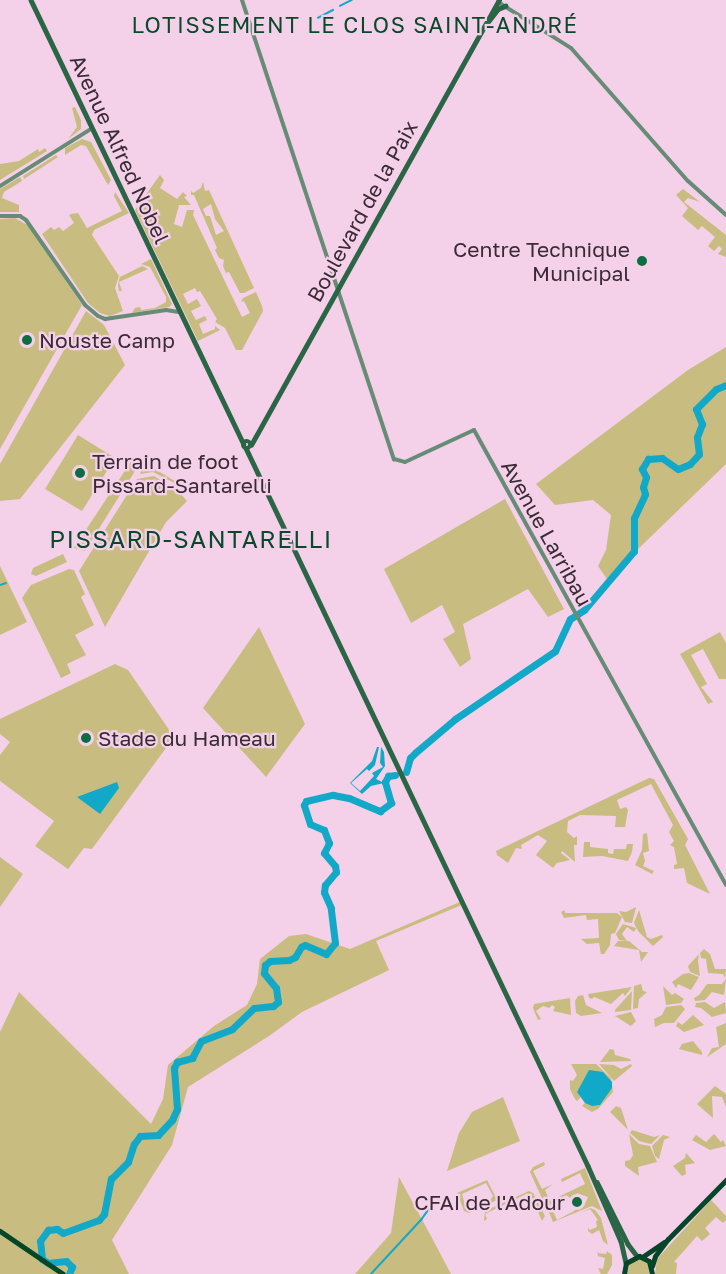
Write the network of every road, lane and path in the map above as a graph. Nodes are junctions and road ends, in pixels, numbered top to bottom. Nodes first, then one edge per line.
1 (31, 0) edge
2 (242, 0) edge
3 (499, 1) edge
4 (505, 6) junction
5 (484, 24) junction
6 (91, 129) junction
7 (0, 186) edge
8 (726, 215) edge
9 (0, 216) edge
10 (338, 287) junction
11 (179, 312) junction
12 (248, 446) junction
13 (726, 885) edge
14 (588, 1166) junction
15 (726, 1180) edge
16 (0, 1231) edge
17 (668, 1239) junction
18 (639, 1256) junction
19 (626, 1263) junction
20 (652, 1266) junction
21 (63, 1274) edge
22 (624, 1274) edge
23 (652, 1274) edge

1 - 6 main road, Avenue Alfred Nobel
2 - 10 street
3 - 4 street
3 - 5 main road, Boulevard de la Paix
4 - 5 main road
4 - 8 street
5 - 10 main road, Boulevard de la Paix
6 - 7 street
6 - 11 main road, Avenue Alfred Nobel
9 - 11 street
10 - 12 main road, Boulevard de la Paix
10 - 13 street, Avenue Larribau
11 - 12 main road, Avenue Alfred Nobel
12 - 14 main road, Avenue Alfred Nobel
14 - 18 main road
14 - 19 main road
15 - 17 main road
16 - 21 main road
17 - 18 main road
17 - 20 main road
18 - 19 main road
18 - 20 main road
19 - 22 main road
20 - 23 main road

